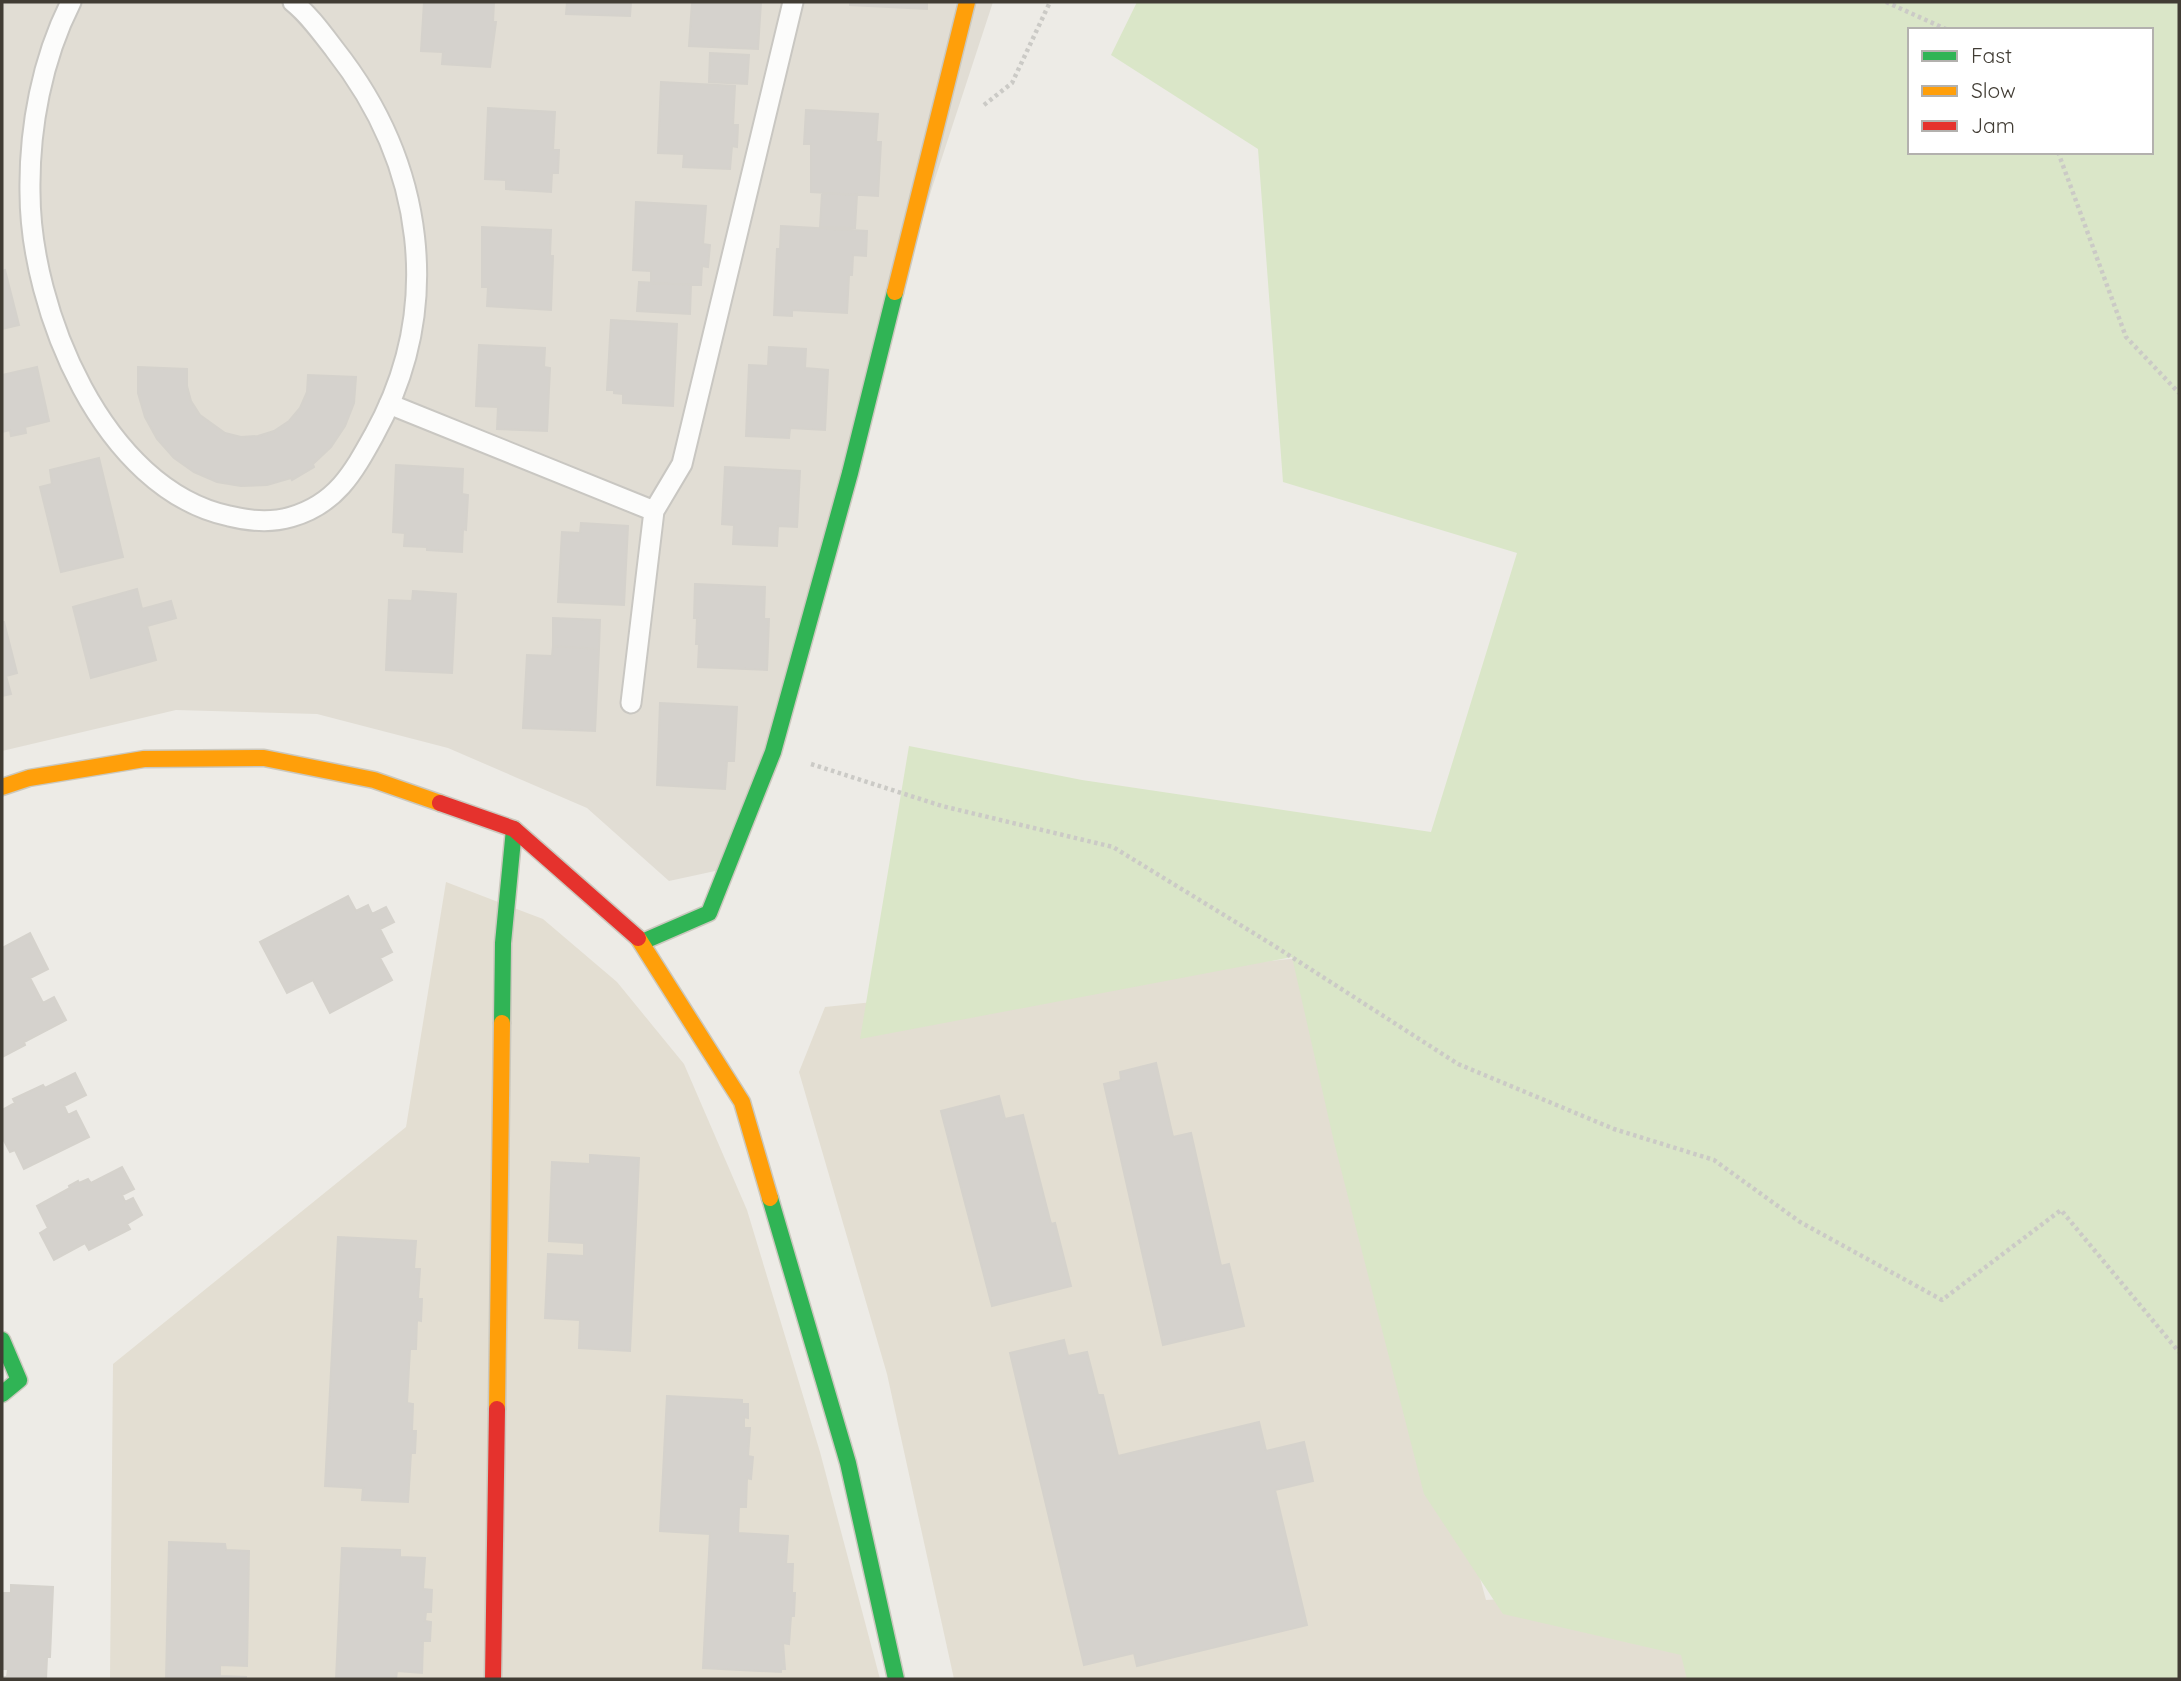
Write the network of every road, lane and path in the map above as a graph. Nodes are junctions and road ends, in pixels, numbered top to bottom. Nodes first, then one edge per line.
1 (71, 2) edge
2 (293, 2) edge
3 (793, 2) edge
4 (967, 2) edge
5 (1050, 2) edge
6 (1886, 2) edge
7 (1944, 28) edge
8 (982, 107) dead end
9 (2059, 154) edge
10 (2179, 393) edge
11 (389, 404) junction
12 (654, 511) junction
13 (631, 703) dead end
14 (774, 752) junction
15 (2, 787) edge
16 (514, 829) junction
17 (642, 942) junction
18 (2, 1340) edge
19 (2179, 1352) edge
20 (2, 1394) edge
21 (493, 1679) edge
22 (896, 1679) edge

1 - 11 lane
2 - 11 lane
3 - 12 lane
4 - 14 street
5 - 8 path
6 - 7 path
9 - 10 path
11 - 12 lane
12 - 13 lane
14 - 17 street
14 - 19 path
15 - 16 street
16 - 17 street
16 - 21 street
17 - 22 street
18 - 20 street

